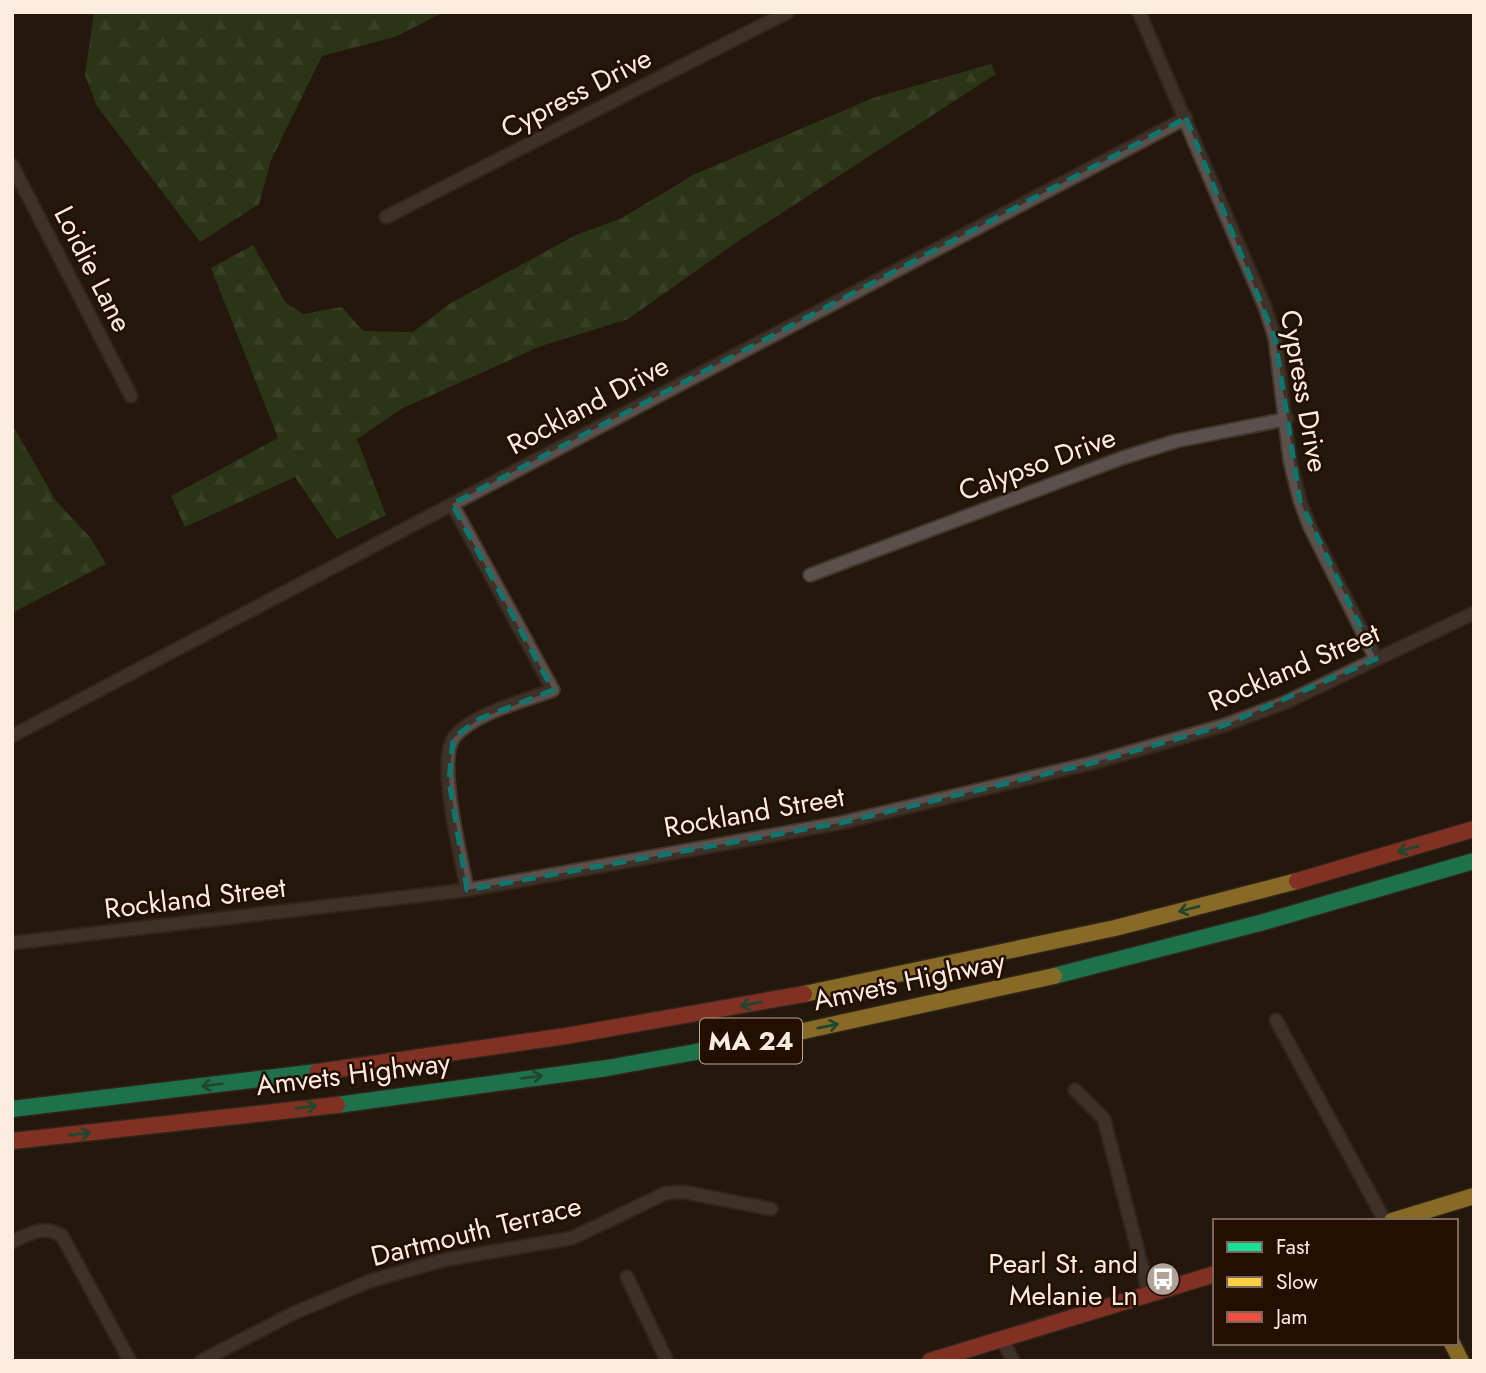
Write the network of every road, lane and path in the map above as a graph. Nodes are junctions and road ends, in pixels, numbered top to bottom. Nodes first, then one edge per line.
1 (788, 12) edge
2 (1139, 12) edge
3 (1186, 118) junction
4 (12, 165) edge
5 (386, 217) dead end
6 (131, 396) dead end
7 (1287, 419) junction
8 (452, 505) junction
9 (810, 575) dead end
10 (1474, 613) edge
11 (1376, 660) junction
12 (12, 736) edge
13 (1474, 829) edge
14 (1474, 861) edge
15 (467, 890) junction
16 (12, 943) edge
17 (1276, 1020) dead end
18 (1075, 1090) dead end
19 (12, 1109) edge
20 (12, 1141) edge
21 (1474, 1196) edge
22 (771, 1209) dead end
23 (1384, 1219) edge
24 (1399, 1219) edge
25 (12, 1242) edge
26 (1213, 1275) edge
27 (627, 1277) dead end
28 (1149, 1294) junction
29 (1002, 1339) junction
30 (1453, 1345) edge
31 (130, 1361) edge
32 (201, 1361) edge
33 (667, 1361) edge
34 (930, 1361) edge
35 (1013, 1361) edge
36 (1461, 1361) edge

1 - 5 street, Cypress Drive
2 - 3 street, Cypress Drive
3 - 7 street, Cypress Drive
3 - 8 street, Rockland Drive
4 - 6 street, Loidie Lane
7 - 9 street, Calypso Drive
7 - 11 street, Cypress Drive
8 - 12 street, Rockland Drive
8 - 15 street
10 - 11 street, Rockland Street
11 - 15 street, Rockland Street
13 -> 19 main road, Amvets Highway / MA 24
20 -> 14 main road, Amvets Highway / MA 24
15 - 16 street, Rockland Street
17 - 23 street
18 - 28 street
21 - 24 main road
22 - 32 street, Dartmouth Terrace
25 - 31 street
26 - 28 main road
27 - 33 street
28 - 29 main road
29 - 34 main road
29 - 35 street
30 - 36 main road

